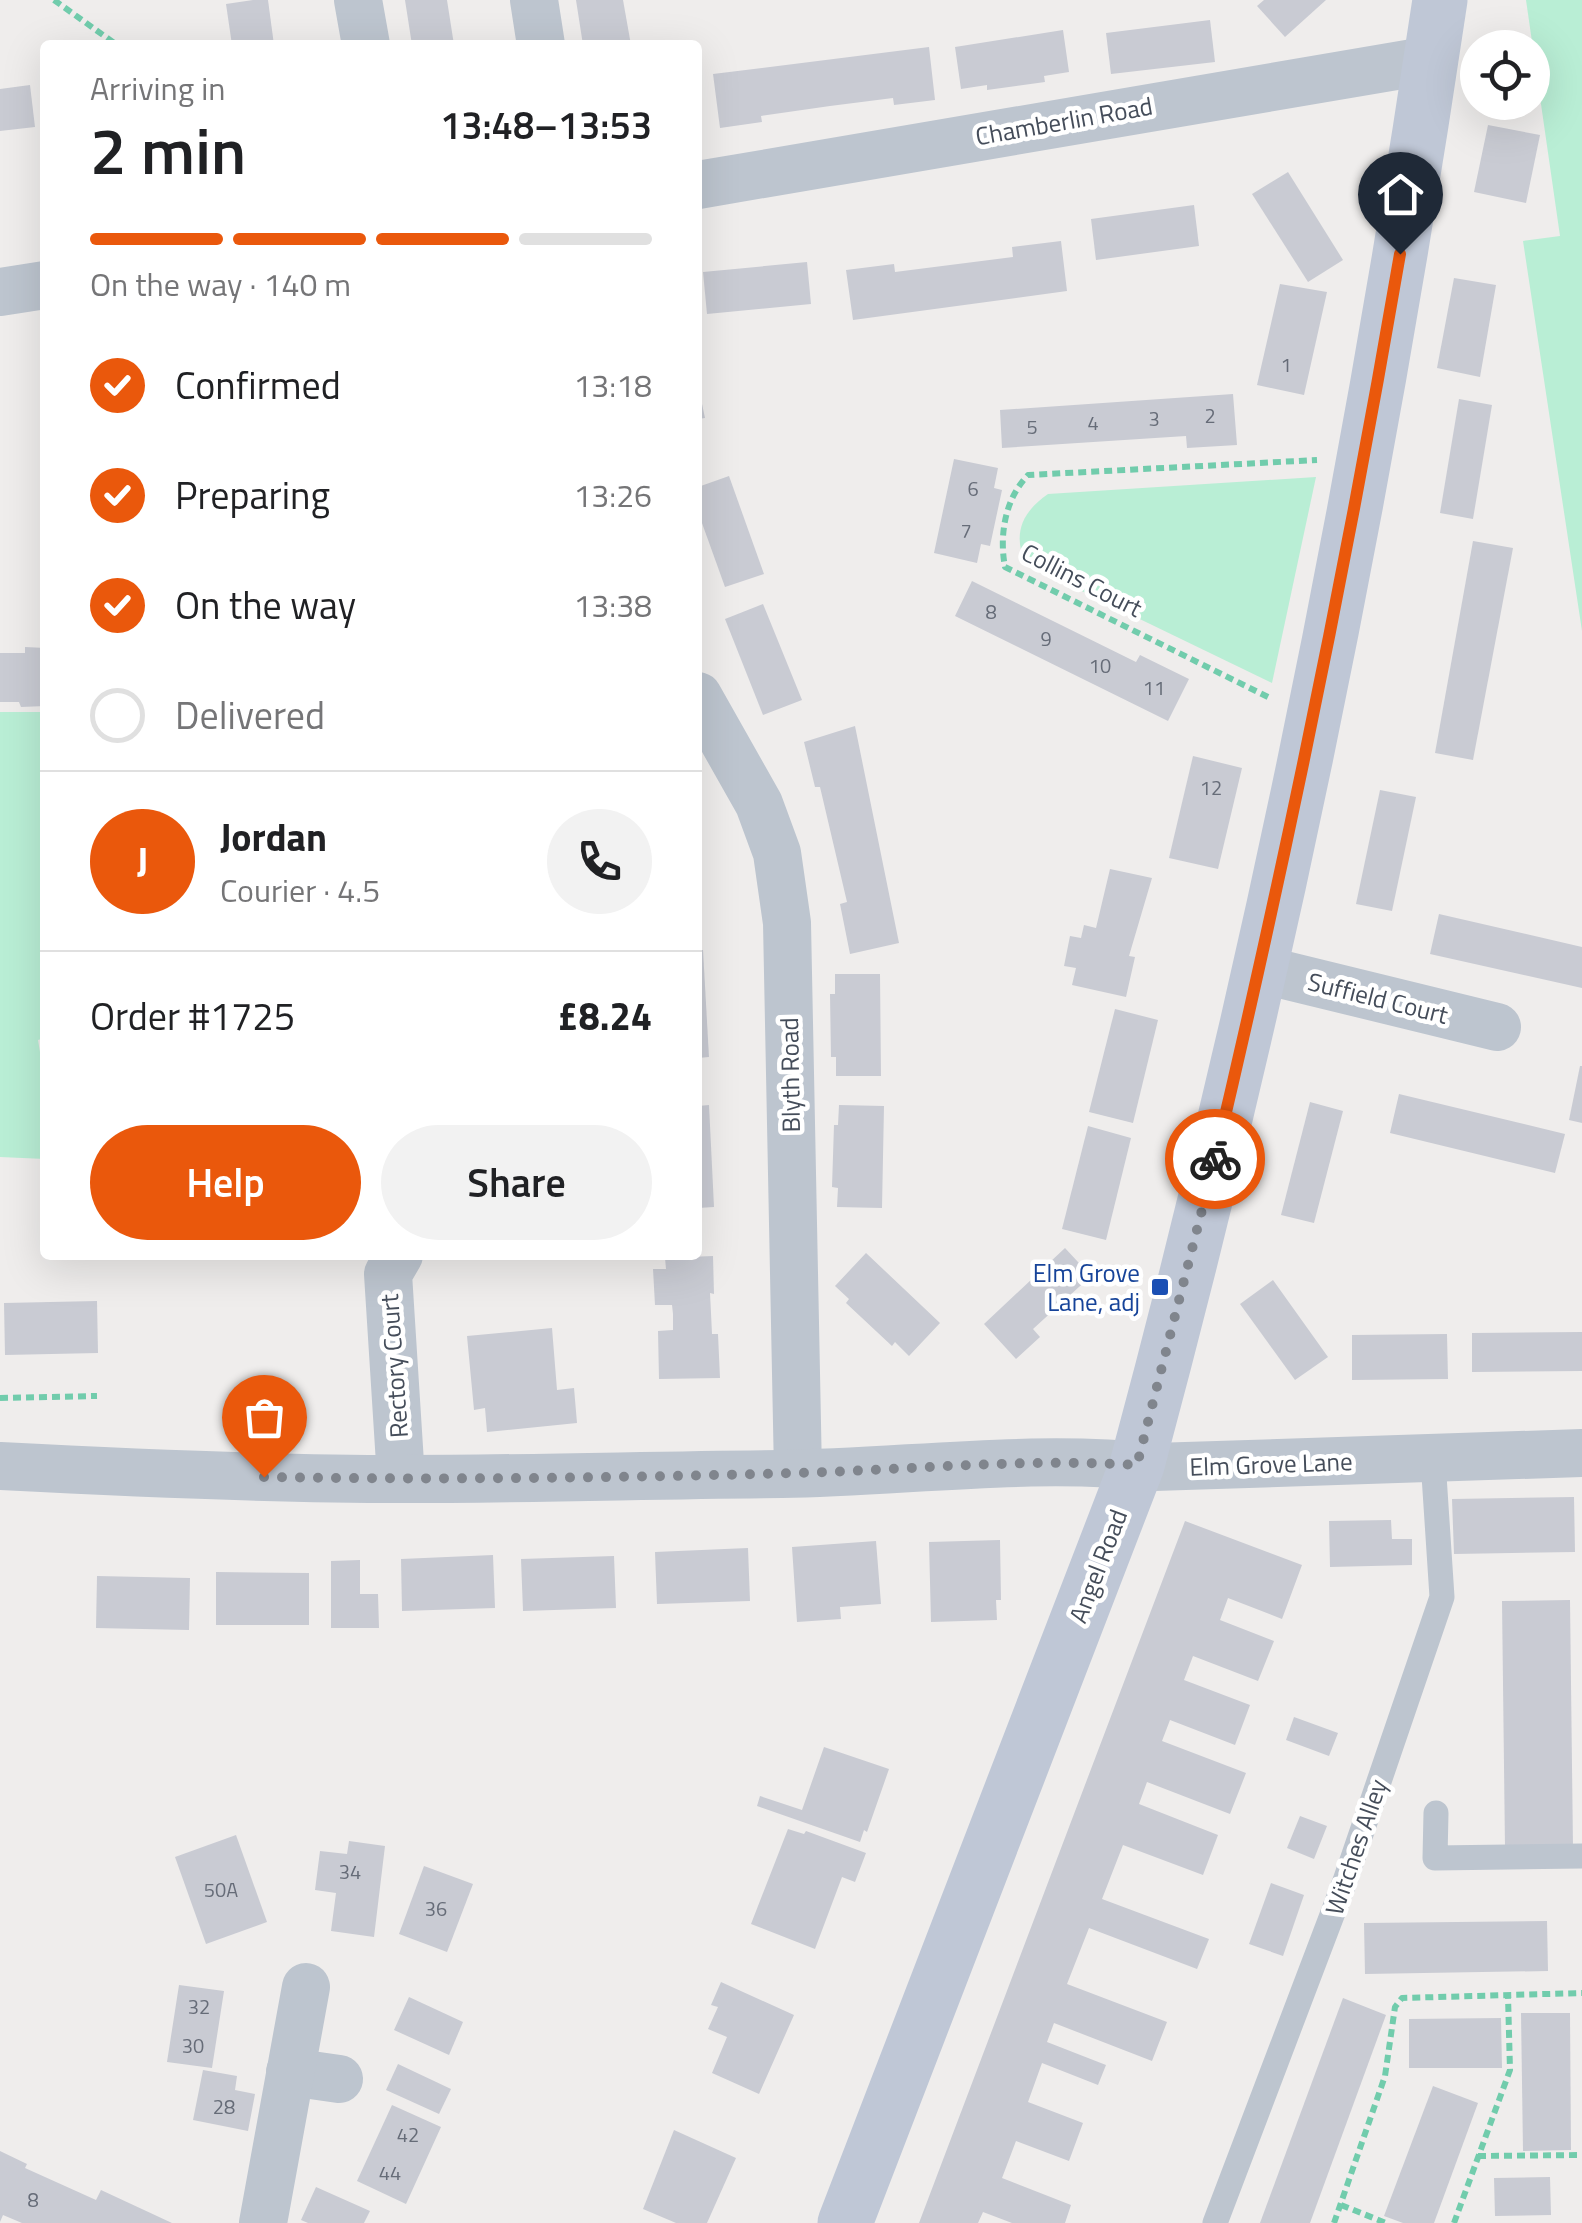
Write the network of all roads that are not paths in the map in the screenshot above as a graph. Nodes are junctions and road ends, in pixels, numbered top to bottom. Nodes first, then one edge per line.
1 (358, 0) edge
2 (534, 0) edge
3 (1440, 0) edge
4 (365, 40) edge
5 (540, 40) edge
6 (1431, 60) junction
7 (702, 184) edge
8 (40, 286) edge
9 (0, 292) edge
10 (704, 722) edge
11 (1260, 969) junction
12 (1497, 1028) dead end
13 (397, 1260) edge
14 (1582, 1453) edge
15 (1433, 1460) junction
16 (1137, 1465) junction
17 (0, 1466) edge
18 (798, 1473) junction
19 (401, 1479) junction
20 (1436, 1813) dead end
21 (1582, 1856) edge
22 (306, 1987) dead end
23 (290, 2072) junction
24 (340, 2080) dead end
25 (263, 2223) edge
26 (845, 2223) edge
27 (1216, 2223) edge

1 - 4 street
2 - 5 street
3 - 6 street, Angel Road
6 - 7 street, Chamberlin Road
6 - 11 street, Angel Road
8 - 9 street
10 - 18 street, Blyth Road
11 - 12 street, Suffield Court
11 - 16 street, Angel Road
13 - 19 street, Rectory Court
14 - 15 street, Elm Grove Lane
15 - 16 street, Elm Grove Lane
15 - 27 lane, Witches Alley
16 - 18 street, Elm Grove Lane
16 - 26 street, Angel Road
17 - 19 street, Elm Grove Lane
18 - 19 street, Elm Grove Lane
20 - 21 lane
22 - 23 street
23 - 24 street
23 - 25 street

